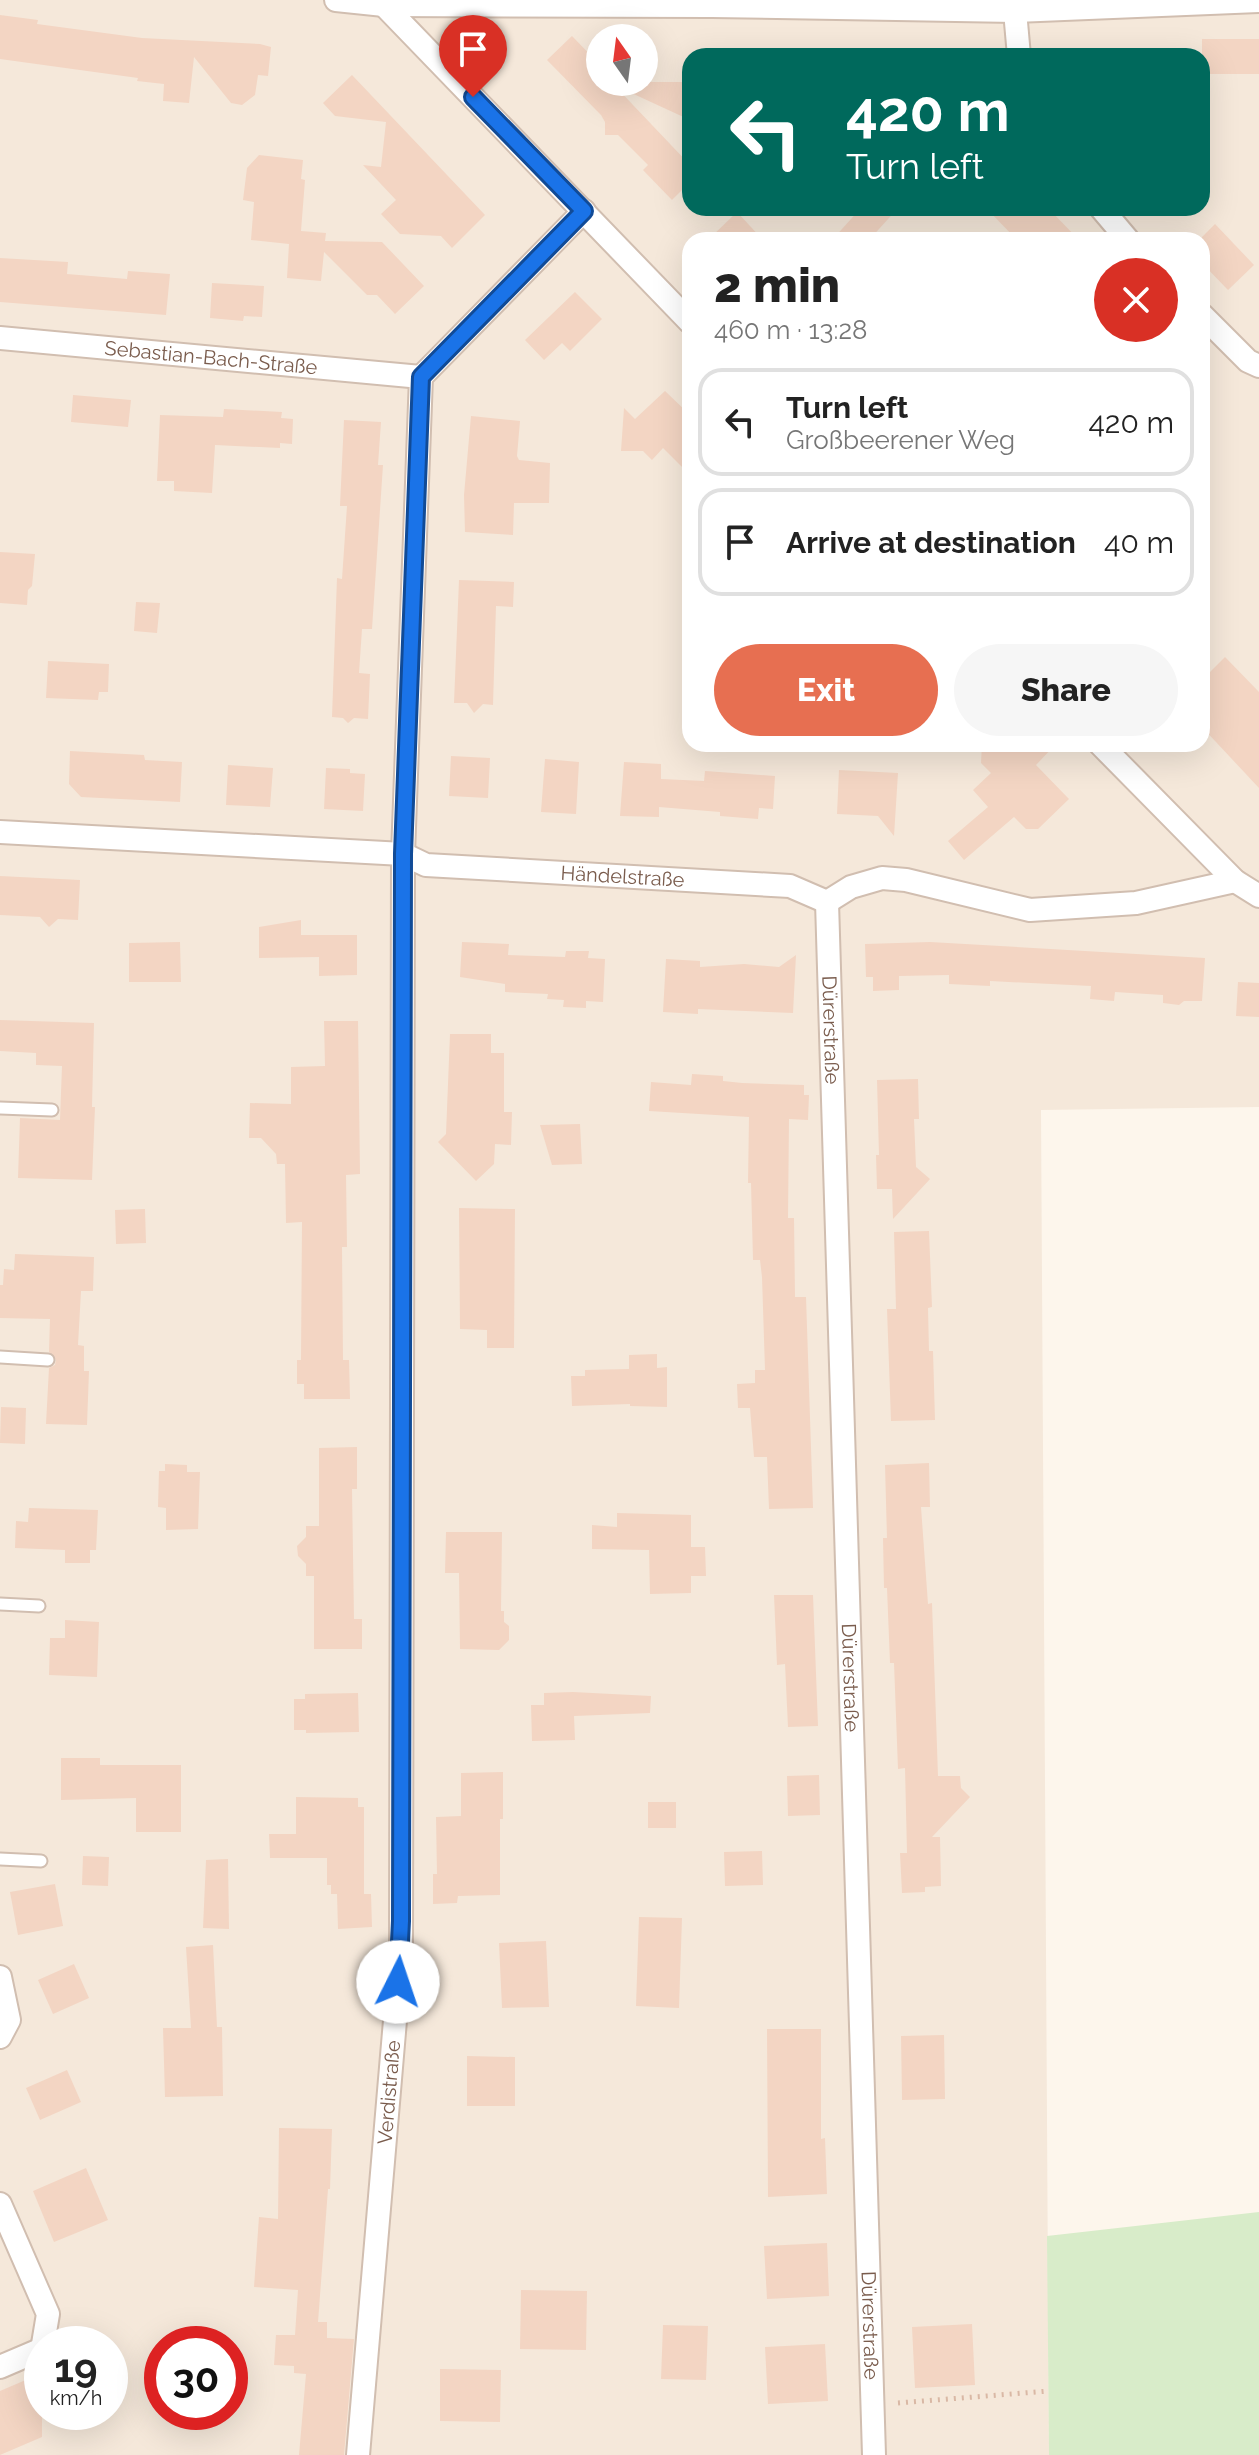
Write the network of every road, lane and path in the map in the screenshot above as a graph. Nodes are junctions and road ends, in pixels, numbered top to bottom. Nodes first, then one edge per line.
1 (336, 0) edge
2 (1259, 1) edge
3 (381, 3) edge
4 (1015, 11) junction
5 (1018, 48) edge
6 (584, 211) junction
7 (1108, 216) edge
8 (1121, 232) edge
9 (682, 314) edge
10 (1210, 323) edge
11 (0, 338) edge
12 (1259, 366) edge
13 (421, 377) junction
14 (1108, 752) edge
15 (0, 832) edge
16 (403, 854) junction
17 (1235, 881) junction
18 (1259, 896) edge
19 (827, 902) junction
20 (0, 1108) edge
21 (52, 1110) dead end
22 (0, 1357) edge
23 (48, 1360) dead end
24 (0, 1604) edge
25 (39, 1606) dead end
26 (0, 1859) edge
27 (41, 1861) dead end
28 (0, 1977) edge
29 (0, 2037) edge
30 (0, 2204) edge
31 (46, 2326) edge
32 (24, 2356) edge
33 (0, 2367) edge
34 (1049, 2391) dead end
35 (873, 2405) junction
36 (358, 2455) edge
37 (874, 2455) edge

1 - 3 street
2 - 4 street
3 - 4 street
3 - 6 street
4 - 5 street
6 - 9 street
6 - 13 street
7 - 8 street
10 - 12 street
11 - 13 street, Sebastian-Bach-Straße
13 - 16 street, Verdistraße
14 - 17 street
15 - 16 street, Händelstraße
16 - 19 street, Händelstraße
16 - 36 street, Verdistraße
17 - 18 street
17 - 19 street
19 - 35 street, Dürerstraße
20 - 21 lane
22 - 23 lane
24 - 25 lane
26 - 27 lane
28 - 29 street
30 - 31 street
32 - 33 street
34 - 35 path
35 - 37 street, Dürerstraße

